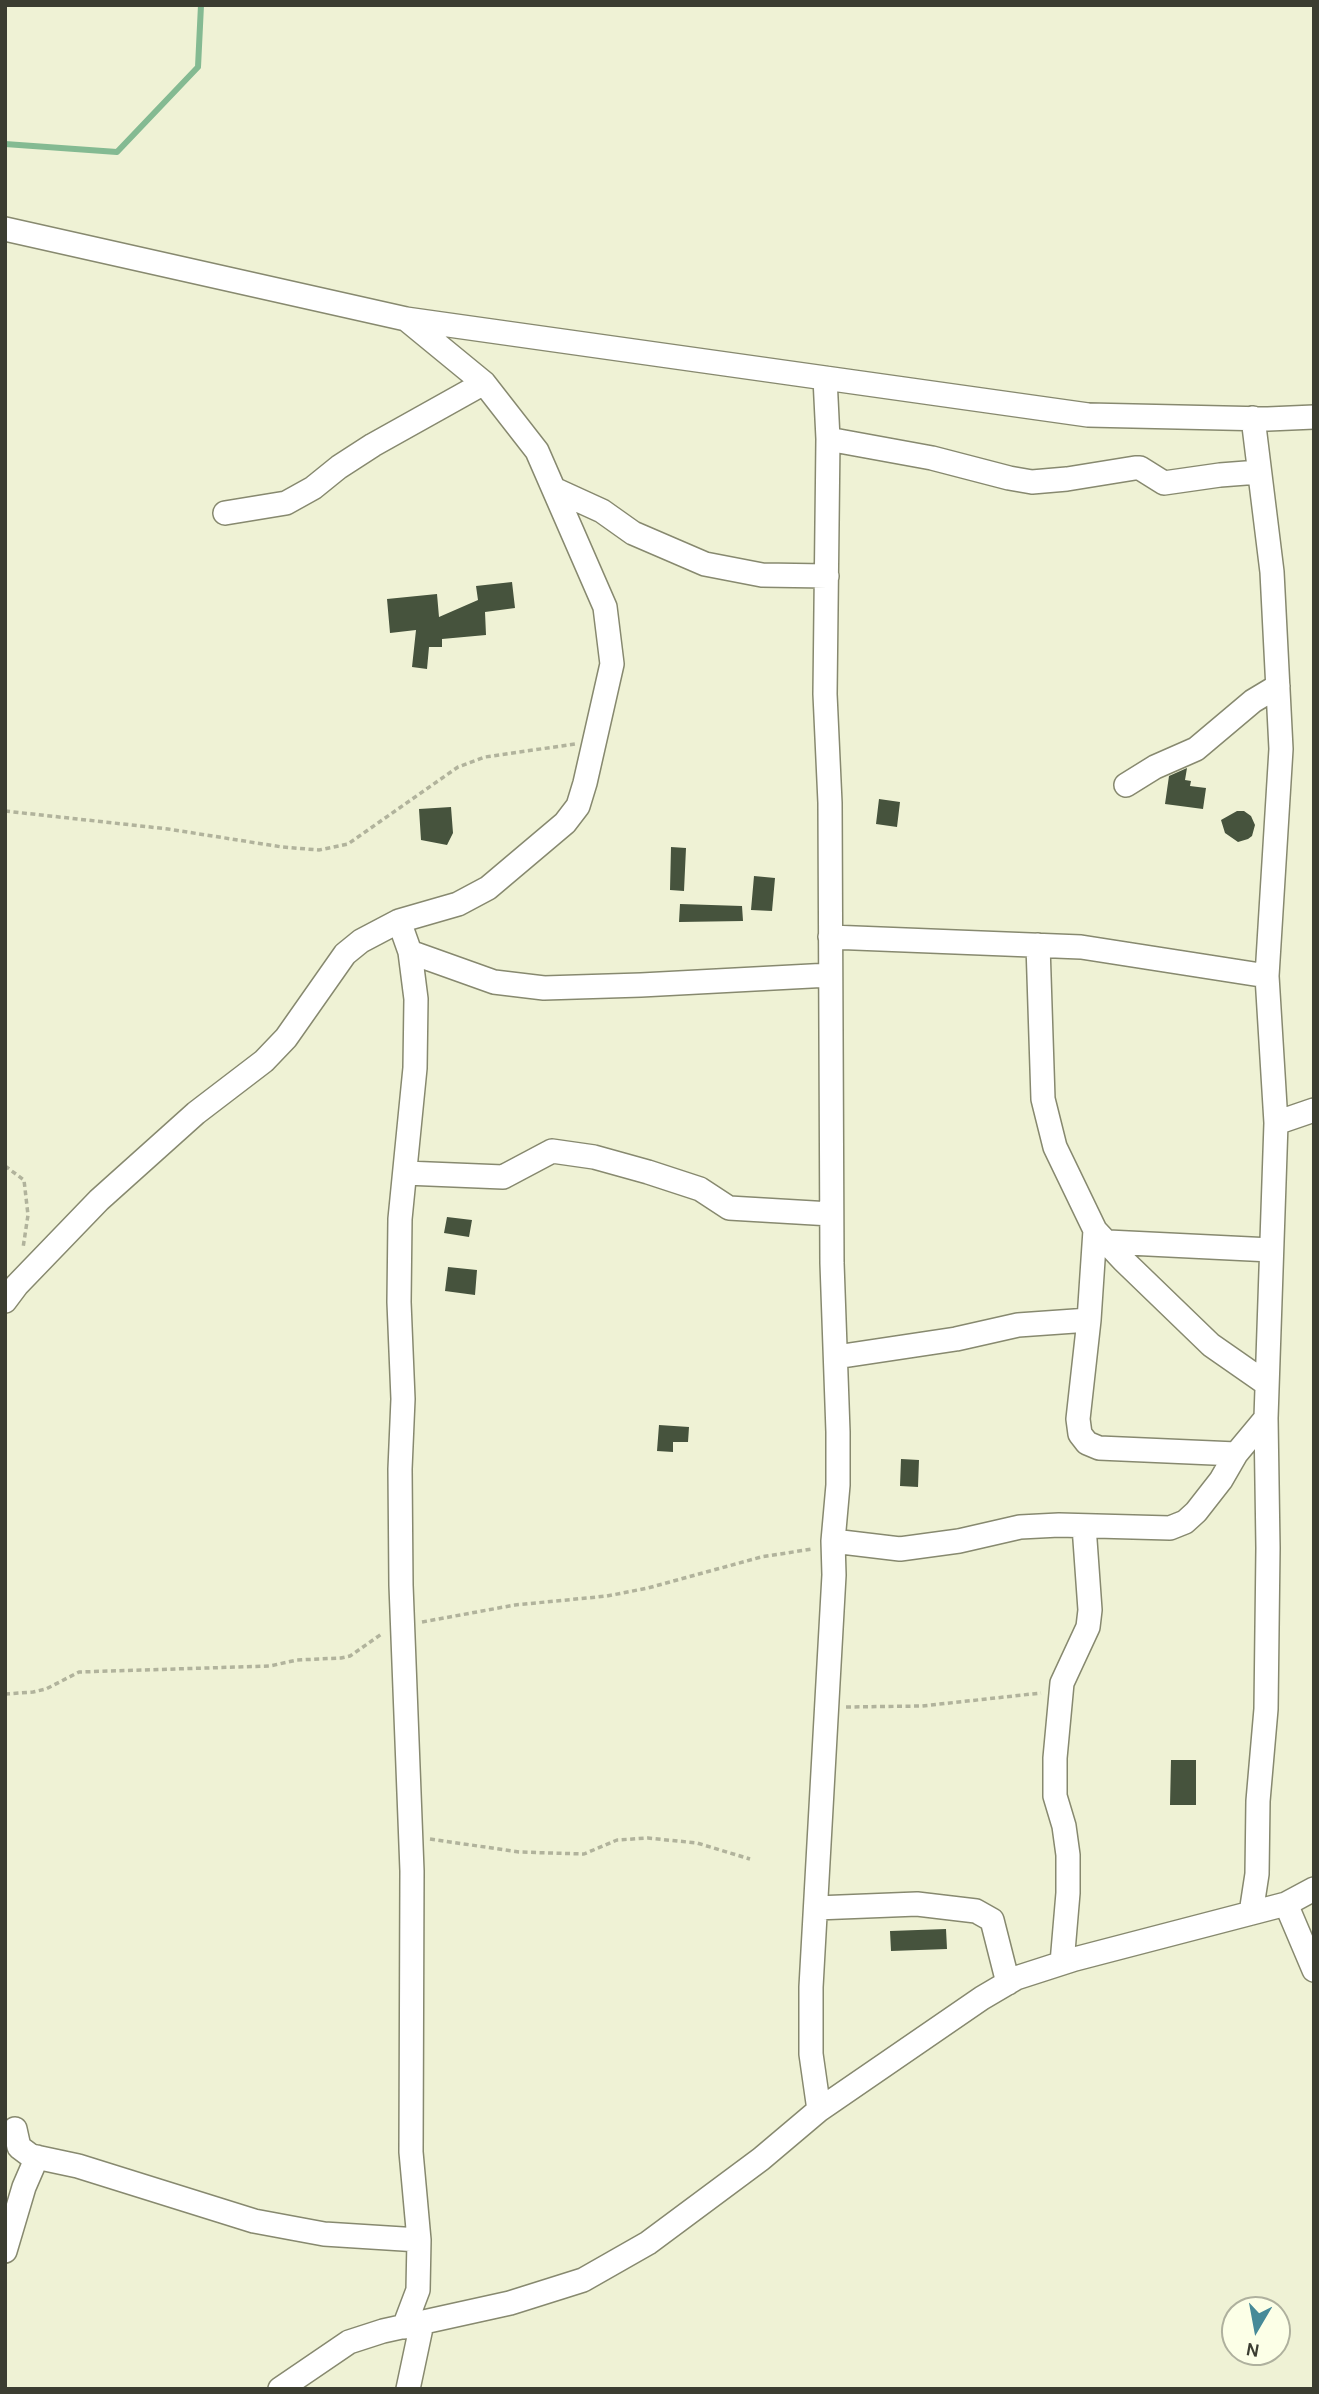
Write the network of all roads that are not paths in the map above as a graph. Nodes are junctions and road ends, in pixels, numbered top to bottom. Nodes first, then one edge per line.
1 (5, 229) edge
2 (406, 319) junction
3 (825, 378) junction
4 (484, 383) junction
5 (1314, 416) edge
6 (1253, 418) junction
7 (828, 439) junction
8 (1259, 472) junction
9 (556, 490) junction
10 (225, 513) dead end
11 (827, 576) junction
12 (1278, 686) junction
13 (1126, 785) dead end
14 (399, 922) junction
15 (830, 937) junction
16 (1038, 945) junction
17 (410, 952) junction
18 (830, 975) junction
19 (1267, 976) junction
20 (1314, 1110) edge
21 (1276, 1123) junction
22 (405, 1173) junction
23 (831, 1214) junction
24 (1101, 1236) junction
25 (1271, 1250) junction
26 (5, 1301) edge
27 (1089, 1320) junction
28 (836, 1357) junction
29 (1267, 1384) junction
30 (1266, 1418) junction
31 (1236, 1454) junction
32 (1084, 1526) junction
33 (833, 1544) junction
34 (1314, 1889) edge
35 (1286, 1904) junction
36 (816, 1908) junction
37 (1251, 1913) junction
38 (1062, 1964) junction
39 (1314, 1969) edge
40 (1007, 1983) junction
41 (820, 2110) junction
42 (15, 2129) dead end
43 (37, 2157) junction
44 (419, 2240) junction
45 (5, 2251) edge
46 (413, 2325) junction
47 (281, 2389) edge
48 (408, 2389) edge

1 - 2 street
2 - 3 street
2 - 4 street
3 - 6 street
3 - 7 street
4 - 9 street
4 - 10 street
5 - 6 street
6 - 8 street
7 - 8 street
7 - 11 street
8 - 12 street
9 - 11 street
9 - 14 street
11 - 15 street
12 - 13 street
12 - 19 street
14 - 17 street
14 - 26 street
15 - 16 street
15 - 18 street
16 - 19 street
16 - 24 street
17 - 18 street
17 - 22 street
18 - 23 street
19 - 21 street
20 - 21 street
21 - 25 street
22 - 23 street
22 - 44 street
23 - 28 street
24 - 25 street
24 - 27 street
24 - 29 street
25 - 29 street
27 - 28 street
27 - 31 street
28 - 33 street
29 - 30 street
30 - 31 street
30 - 37 street
31 - 32 street
32 - 33 street
32 - 38 street
33 - 36 street
34 - 35 street
35 - 37 street
35 - 39 street
36 - 40 street
36 - 41 street
37 - 38 street
38 - 40 street
40 - 41 street
41 - 46 street
42 - 43 street
43 - 44 street
43 - 45 street
44 - 46 street
46 - 47 street
46 - 48 street

